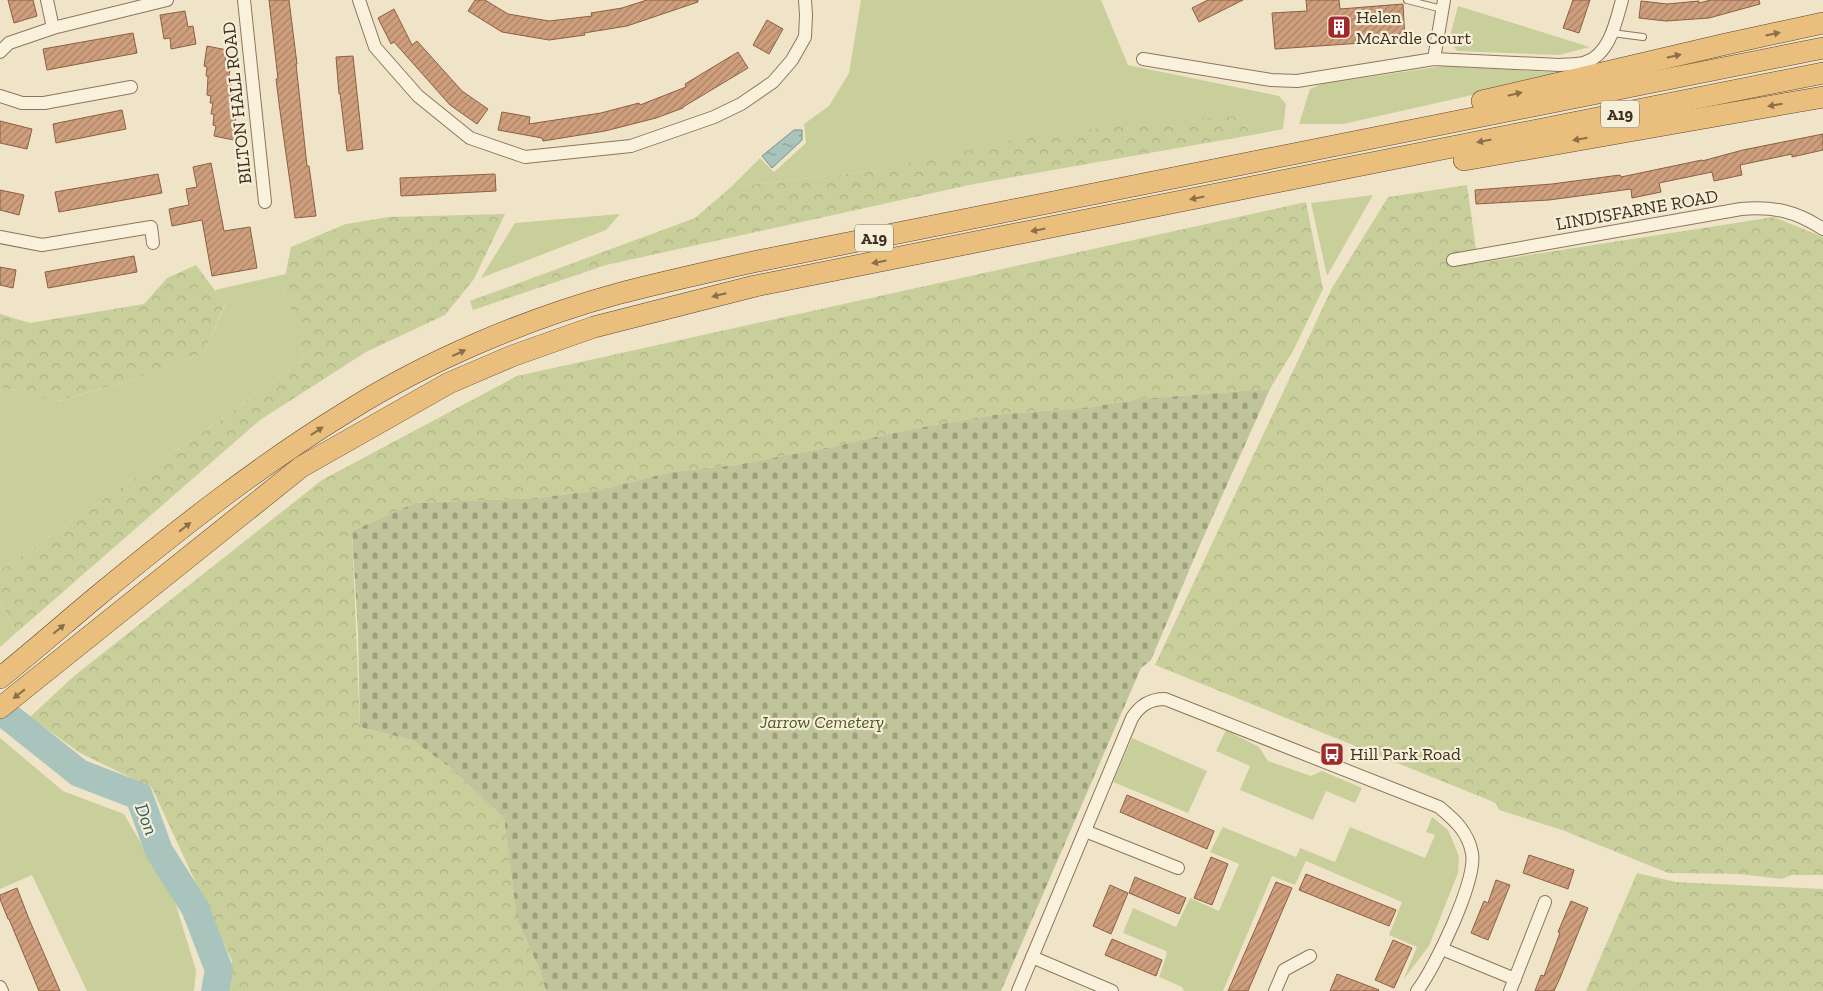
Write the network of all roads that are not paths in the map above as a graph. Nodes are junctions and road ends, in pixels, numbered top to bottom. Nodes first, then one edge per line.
1 (47, 0) edge
2 (167, 0) edge
3 (244, 0) edge
4 (359, 0) edge
5 (805, 0) edge
6 (1407, 0) edge
7 (1622, 0) edge
8 (1443, 4) edge
9 (1823, 23) edge
10 (53, 28) junction
11 (1612, 33) junction
12 (1643, 37) dead end
13 (1823, 48) edge
14 (0, 52) edge
15 (1143, 59) dead end
16 (1434, 59) junction
17 (1823, 73) edge
18 (132, 87) dead end
19 (0, 96) edge
20 (1823, 97) edge
21 (1231, 165) junction
22 (1237, 191) junction
23 (266, 202) dead end
24 (1823, 229) edge
25 (0, 237) edge
26 (153, 243) dead end
27 (1453, 260) dead end
28 (0, 678) edge
29 (0, 708) edge
30 (1085, 831) junction
31 (1178, 868) dead end
32 (1545, 902) dead end
33 (1442, 949) junction
34 (1310, 956) dead end
35 (1032, 957) junction
36 (1515, 978) junction
37 (0, 987) edge
38 (2, 991) edge
39 (1018, 991) edge
40 (1112, 991) edge
41 (1275, 991) edge
42 (1417, 991) edge
43 (1510, 991) edge

1 - 10 street
2 - 10 street
3 - 23 street, BILTON HALL ROAD
4 - 5 street
6 - 8 lane
7 - 11 street
8 - 16 street
21 -> 9 highway
10 - 14 street
11 - 12 lane
11 - 16 street
13 - 21 highway, A19
15 - 16 street
17 -> 22 highway, A19
18 - 19 street
20 -> 22 highway
28 -> 21 highway, A19
22 -> 29 highway, A19
24 - 27 street, LINDISFARNE ROAD
25 - 26 street
30 - 31 street
30 - 33 street
30 - 35 street
32 - 36 street
33 - 36 street
33 - 42 street
34 - 41 street
35 - 39 street
35 - 40 street
36 - 43 street
37 - 38 street

